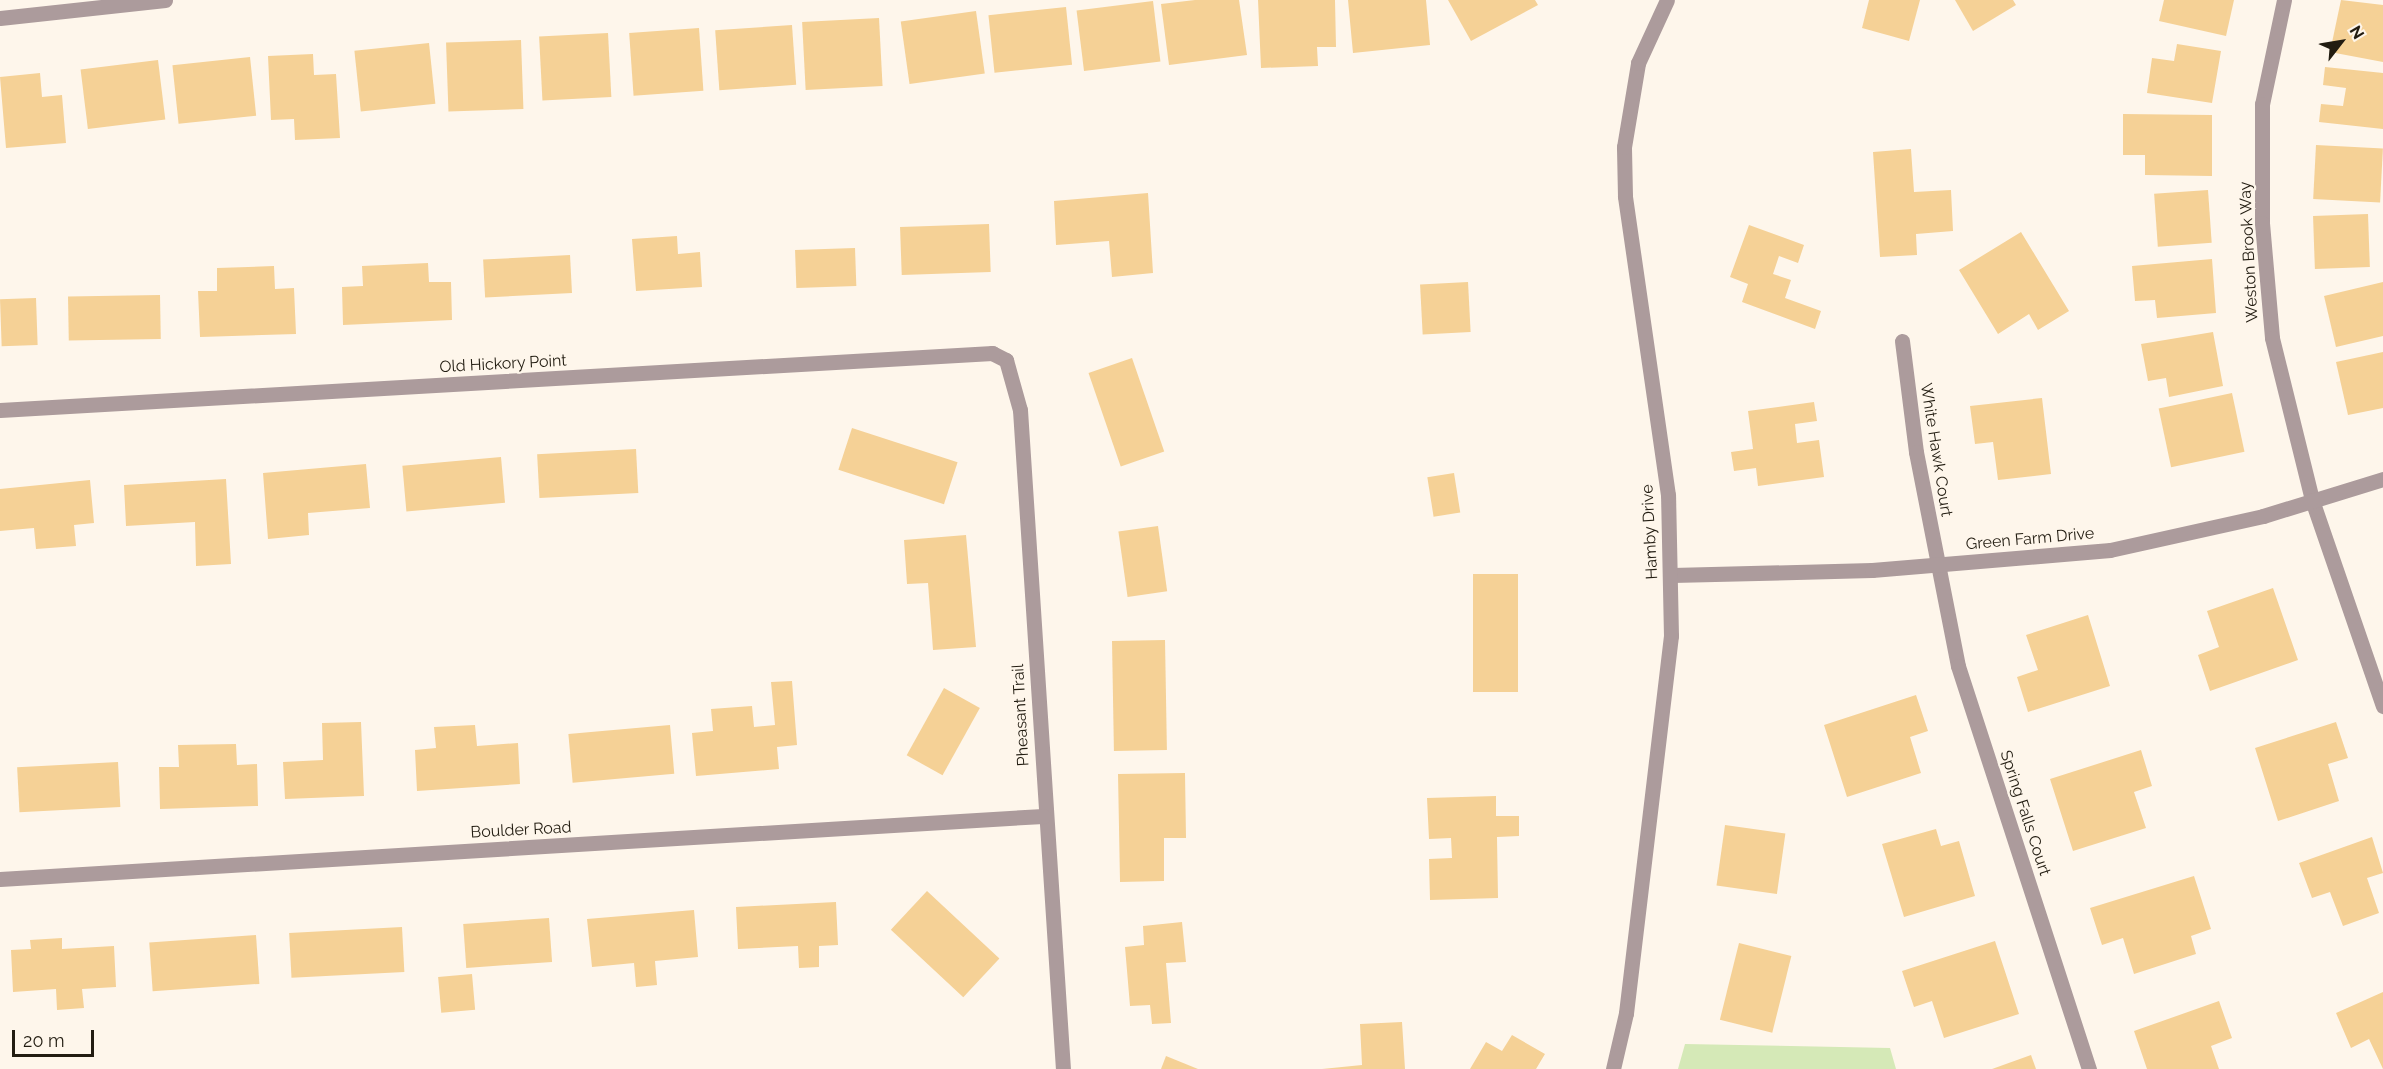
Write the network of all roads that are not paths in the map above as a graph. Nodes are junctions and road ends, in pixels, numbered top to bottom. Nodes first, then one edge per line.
1 (157, 0) edge
2 (165, 0) edge
3 (1667, 0) edge
4 (2284, 0) edge
5 (0, 18) edge
6 (1902, 341) dead end
7 (1006, 360) joint
8 (0, 410) edge
9 (2383, 479) edge
10 (2312, 500) junction
11 (1936, 565) junction
12 (1672, 575) junction
13 (2383, 705) edge
14 (1043, 816) junction
15 (0, 879) edge
16 (1063, 1069) edge
17 (1613, 1069) edge
18 (2089, 1069) edge

1 - 2 street
1 - 5 street
3 - 12 street, Hamby Drive
4 - 10 street, Weston Brook Way
6 - 11 street, White Hawk Court
7 - 8 street, Old Hickory Point
7 - 14 street, Pheasant Trail
9 - 10 street, Green Farm Drive
10 - 11 street, Green Farm Drive
10 - 13 street, Weston Brook Way
11 - 12 street, Green Farm Drive
11 - 18 street, Spring Falls Court
12 - 17 street, Hamby Drive
14 - 15 street, Boulder Road
14 - 16 street, Pheasant Trail

